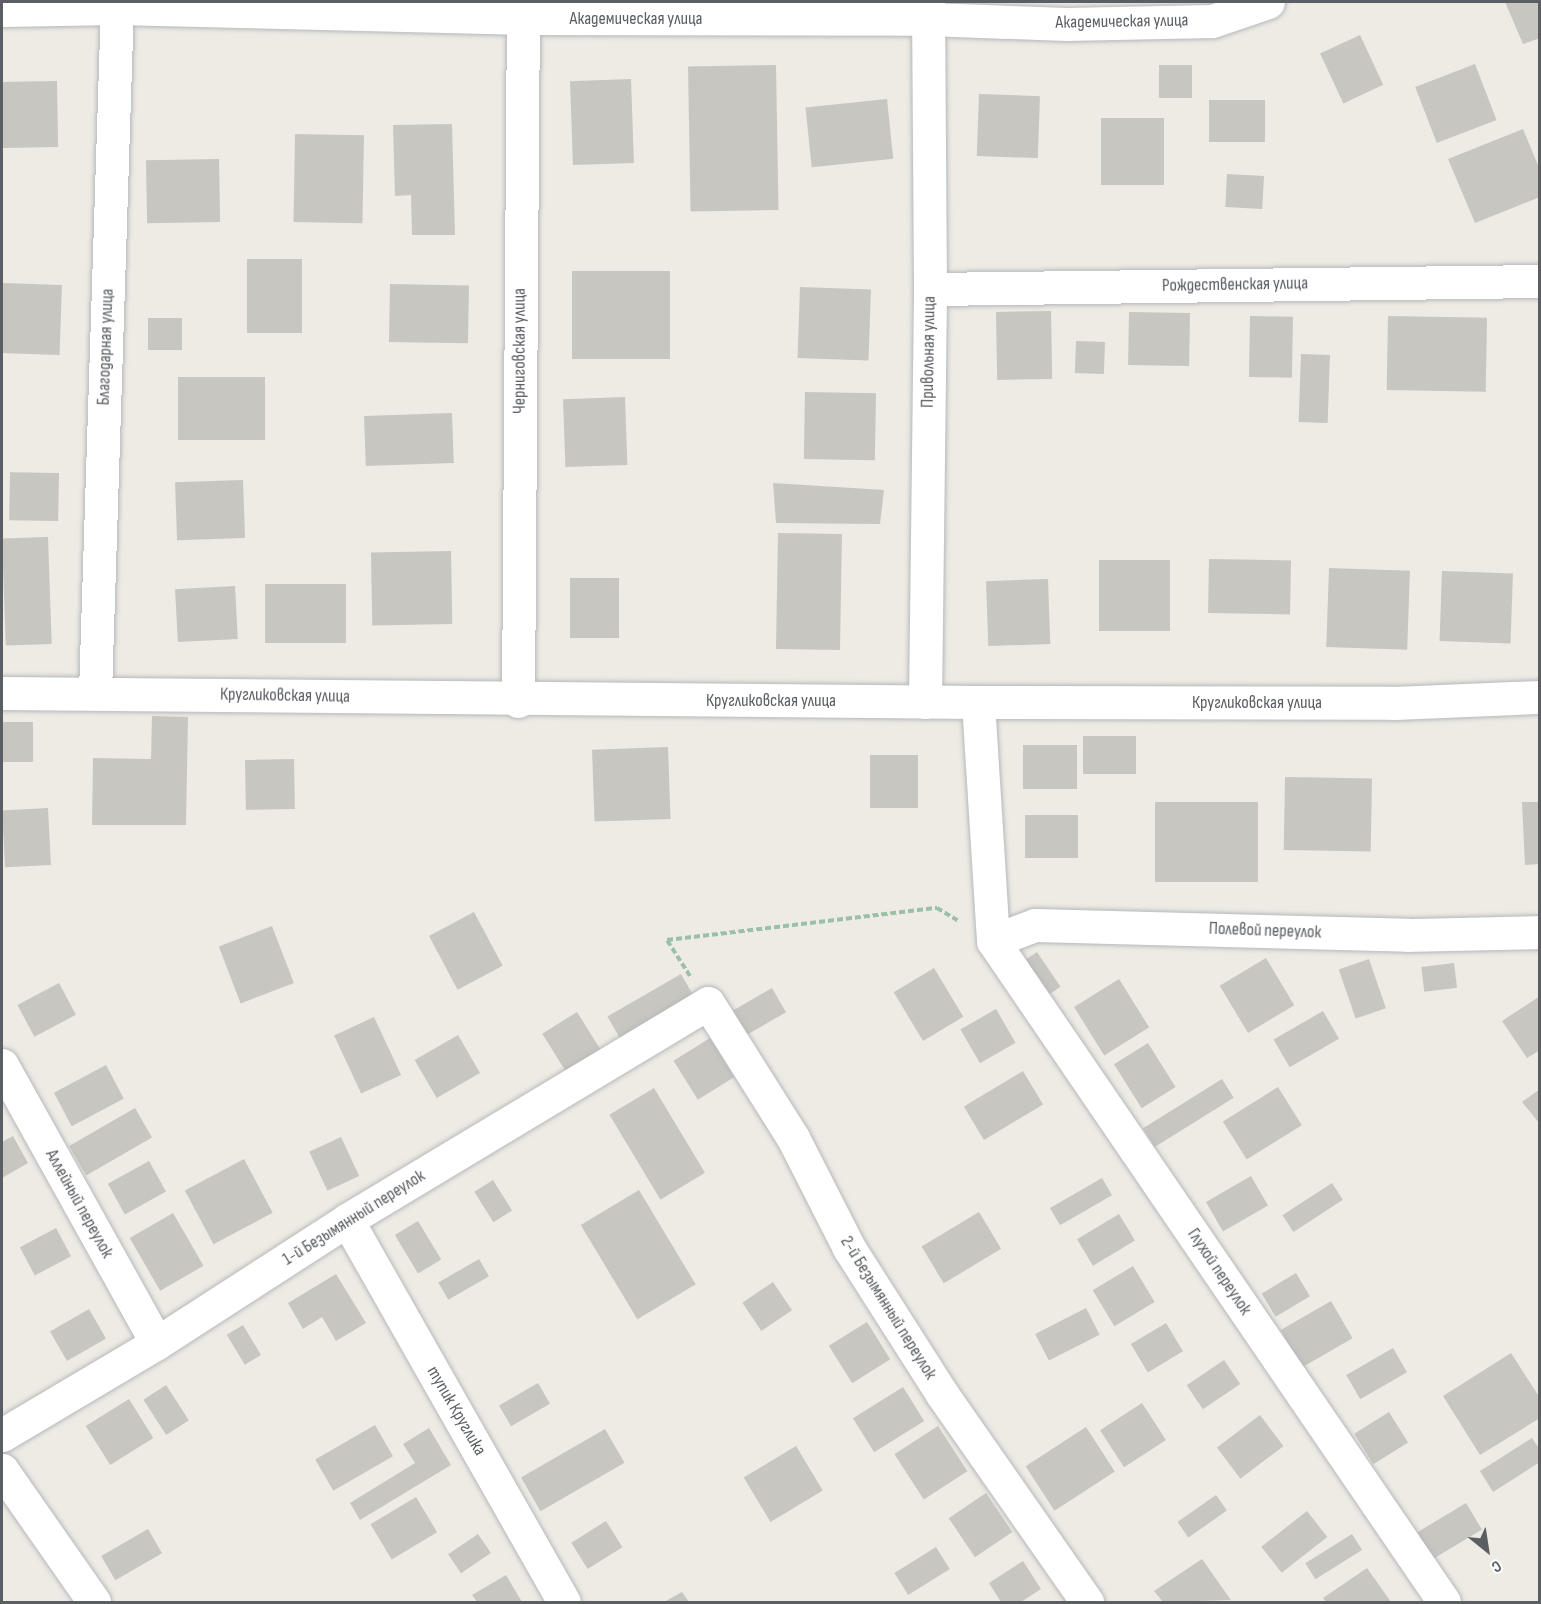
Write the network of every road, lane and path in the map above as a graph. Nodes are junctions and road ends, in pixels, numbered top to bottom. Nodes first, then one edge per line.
1 (1268, 2) edge
2 (117, 5) edge
3 (2, 10) edge
4 (523, 10) edge
5 (928, 10) edge
6 (1539, 281) edge
7 (930, 289) junction
8 (95, 692) junction
9 (2, 693) edge
10 (1539, 697) edge
11 (518, 700) junction
12 (925, 702) junction
13 (978, 702) junction
14 (1539, 932) edge
15 (993, 941) junction
16 (708, 1003) junction
17 (2, 1065) edge
18 (347, 1220) junction
19 (157, 1343) junction
20 (2, 1435) edge
21 (2, 1470) edge
22 (94, 1602) edge
23 (564, 1602) edge
24 (1087, 1602) edge
25 (1444, 1602) edge

1 - 5 street, Академическая улица
2 - 3 street, Академическая улица
2 - 4 street, Академическая улица
2 - 8 street, Благодарная улица
4 - 5 street, Академическая улица
4 - 11 street, Черниговская улица
5 - 7 street, Привольная улица
6 - 7 street, Рождественская улица
7 - 12 street, Привольная улица
8 - 9 street, Кругликовская улица
8 - 11 street, Кругликовская улица
10 - 13 street, Кругликовская улица
11 - 12 street, Кругликовская улица
12 - 13 street, Кругликовская улица
13 - 15 street
14 - 15 street, Полевой переулок
15 - 16 path
15 - 25 street, Глухой переулок
16 - 18 street, 1-й Безымянный переулок
16 - 24 street, 2-й Безымянный переулок
17 - 19 street, Аллейный переулок
18 - 19 street, 1-й Безымянный переулок
18 - 23 street, тупик Круглика
19 - 20 street, 1-й Безымянный переулок
21 - 22 street

